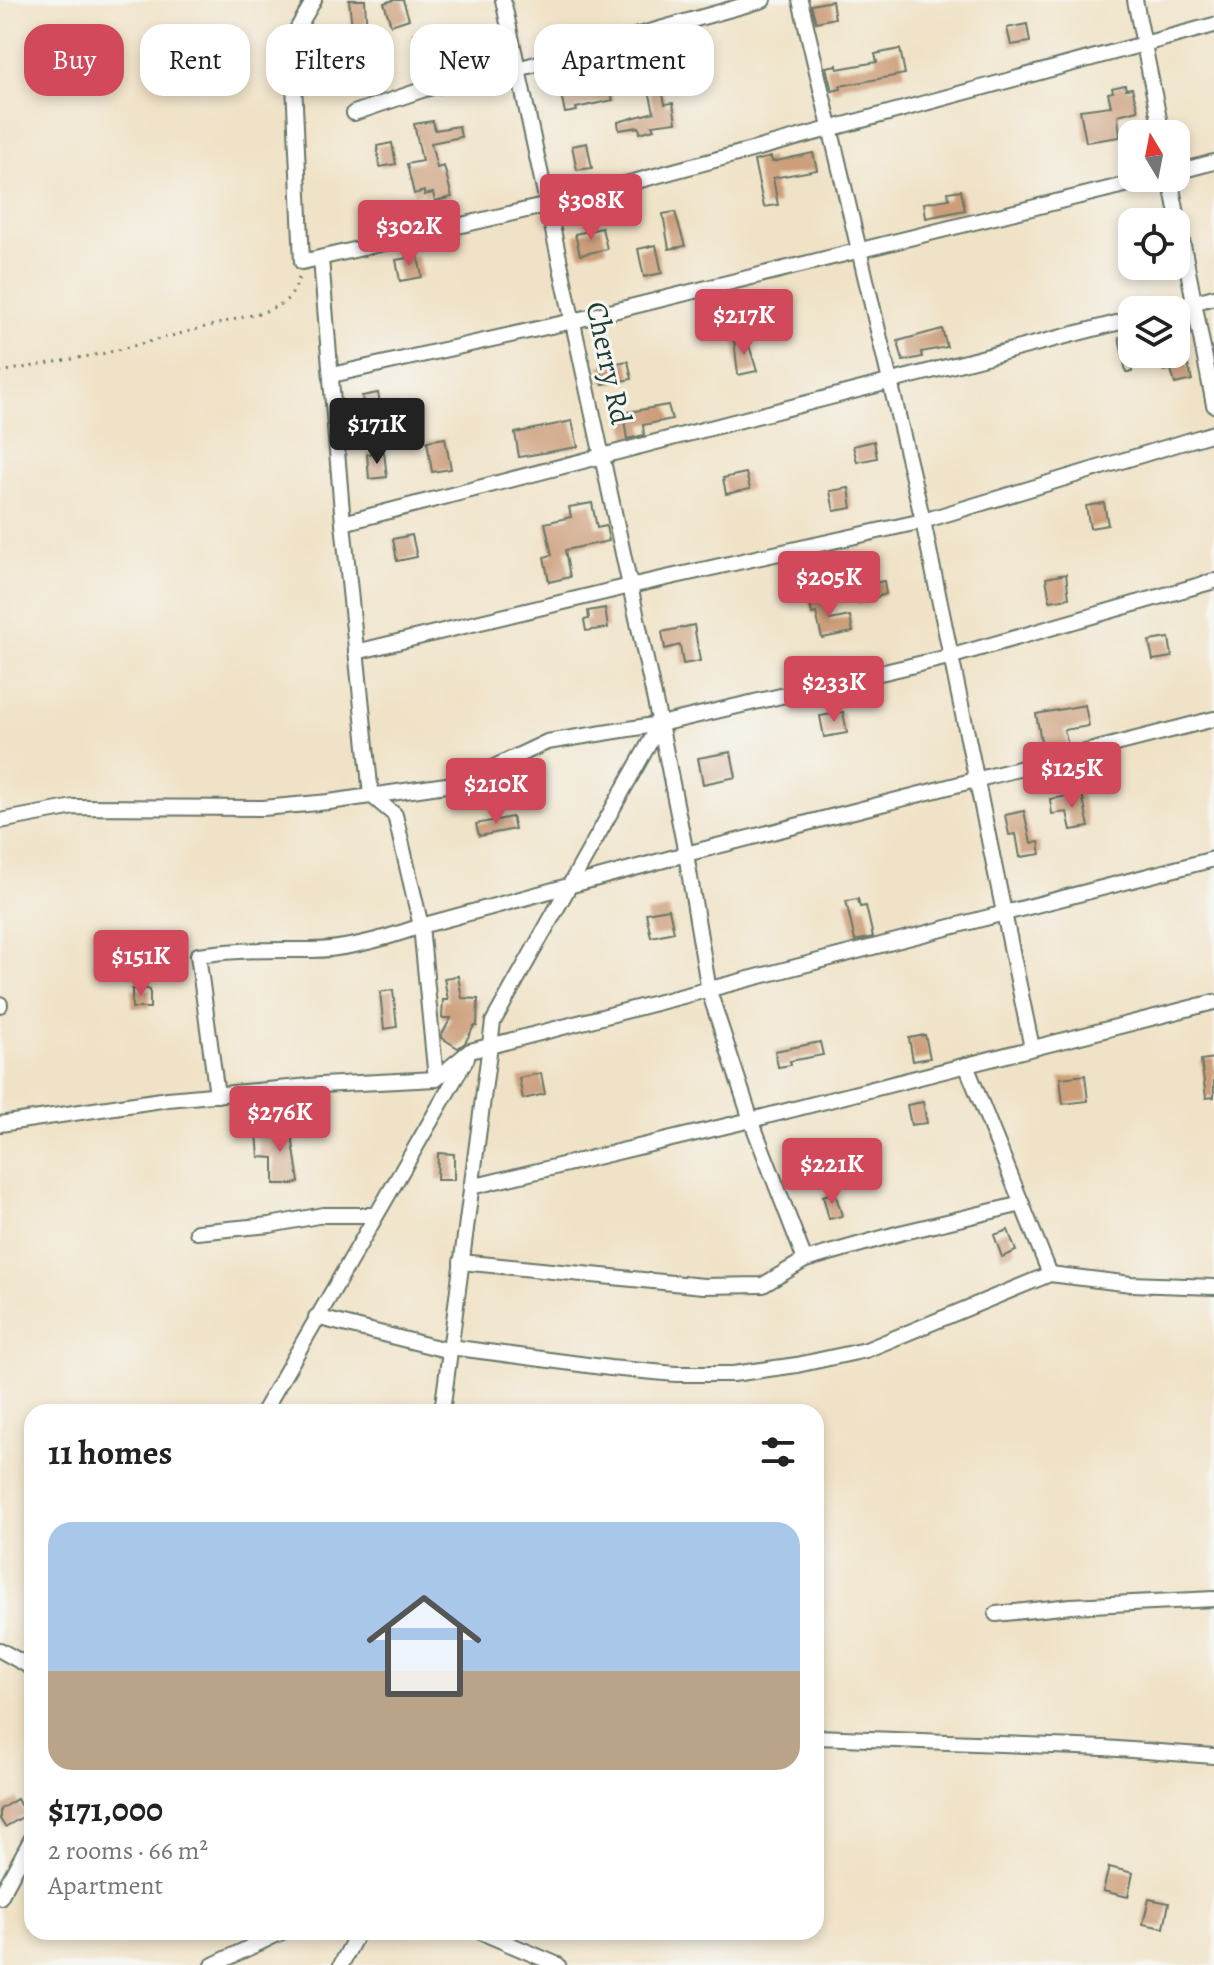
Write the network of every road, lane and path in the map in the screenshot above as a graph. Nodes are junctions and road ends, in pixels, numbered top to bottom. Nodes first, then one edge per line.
1 (314, 0) edge
2 (503, 0) edge
3 (763, 0) edge
4 (800, 0) edge
5 (1135, 0) edge
6 (508, 24) edge
7 (1214, 25) edge
8 (1144, 45) junction
9 (518, 67) joint
10 (410, 94) edge
11 (354, 113) dead end
12 (1159, 120) edge
13 (831, 129) junction
14 (1214, 162) edge
15 (1190, 168) edge
16 (1118, 187) edge
17 (1173, 192) edge
18 (548, 205) junction
19 (859, 251) junction
20 (321, 259) junction
21 (302, 262) junction
22 (1214, 297) edge
23 (1194, 303) junction
24 (1190, 304) edge
25 (573, 321) junction
26 (1118, 323) edge
27 (0, 372) edge
28 (332, 375) junction
29 (890, 382) junction
30 (1214, 405) edge
31 (1214, 433) edge
32 (602, 454) junction
33 (923, 521) junction
34 (343, 523) junction
35 (1214, 581) edge
36 (630, 586) junction
37 (356, 652) junction
38 (951, 656) junction
39 (1214, 719) edge
40 (662, 731) junction
41 (977, 782) junction
42 (371, 795) junction
43 (0, 821) edge
44 (686, 854) junction
45 (1214, 859) edge
46 (568, 886) junction
47 (1004, 915) junction
48 (421, 926) junction
49 (709, 991) junction
50 (1214, 1002) edge
51 (493, 1022) junction
52 (489, 1047) junction
53 (1032, 1048) junction
54 (470, 1051) junction
55 (966, 1065) junction
56 (436, 1079) junction
57 (217, 1095) junction
58 (751, 1120) junction
59 (0, 1124) edge
60 (471, 1187) junction
61 (1022, 1204) junction
62 (375, 1215) junction
63 (197, 1232) dead end
64 (805, 1260) junction
65 (461, 1262) junction
66 (1050, 1274) junction
67 (1214, 1287) edge
68 (316, 1317) junction
69 (450, 1349) junction
70 (267, 1404) edge
71 (443, 1404) edge
72 (1214, 1599) edge
73 (996, 1614) dead end
74 (0, 1650) edge
75 (24, 1664) edge
76 (824, 1737) edge
77 (1214, 1756) edge
78 (24, 1853) edge
79 (0, 1897) edge
80 (265, 1940) edge
81 (354, 1940) edge
82 (500, 1940) edge
83 (213, 1965) edge
84 (341, 1965) edge
85 (558, 1965) edge

1 - 21 street
2 - 6 street, Cherry Rd
3 - 9 street
4 - 13 street
5 - 8 street
7 - 8 street
8 - 12 street
8 - 13 street
9 - 18 street, Cherry Rd
10 - 11 street
13 - 18 street
13 - 19 street
14 - 15 street
16 - 19 street
17 - 23 street
18 - 20 street
18 - 25 street, Cherry Rd
19 - 25 street
19 - 29 street
20 - 21 street
20 - 28 street
21 - 27 path
22 - 23 street
23 - 24 street
23 - 30 street
25 - 28 street
25 - 32 street, Cherry Rd
26 - 29 street
28 - 34 street
29 - 32 street
29 - 33 street
31 - 33 street
32 - 34 street
32 - 36 street, Cherry Rd
33 - 36 street
33 - 38 street
34 - 37 street
35 - 38 street
36 - 37 street
36 - 40 street, Cherry Rd
37 - 42 street
38 - 40 street
38 - 41 street
39 - 41 street
40 - 42 street
40 - 44 street, Cherry Rd
40 - 46 street
41 - 44 street
41 - 47 street
42 - 43 street
42 - 48 street
44 - 46 street
44 - 49 street, Cherry Rd
45 - 47 street
46 - 48 street
46 - 51 street
47 - 49 street
47 - 53 street
48 - 56 street
48 - 57 street
49 - 52 street
49 - 58 street, Cherry Rd
50 - 53 street
51 - 52 street
51 - 54 street
52 - 54 street
52 - 60 street
53 - 55 street
54 - 56 street
54 - 62 street
55 - 58 street
55 - 61 street
56 - 57 street
57 - 59 street
58 - 60 street
58 - 64 street, Cherry Rd
60 - 65 street
61 - 64 street
61 - 66 street
62 - 63 street
62 - 68 street
64 - 65 street
65 - 69 street
66 - 67 street
66 - 69 street
68 - 69 street
68 - 70 street
69 - 71 street
72 - 73 street
74 - 75 street
76 - 77 street
78 - 79 street
80 - 83 street
81 - 84 street
82 - 85 street

